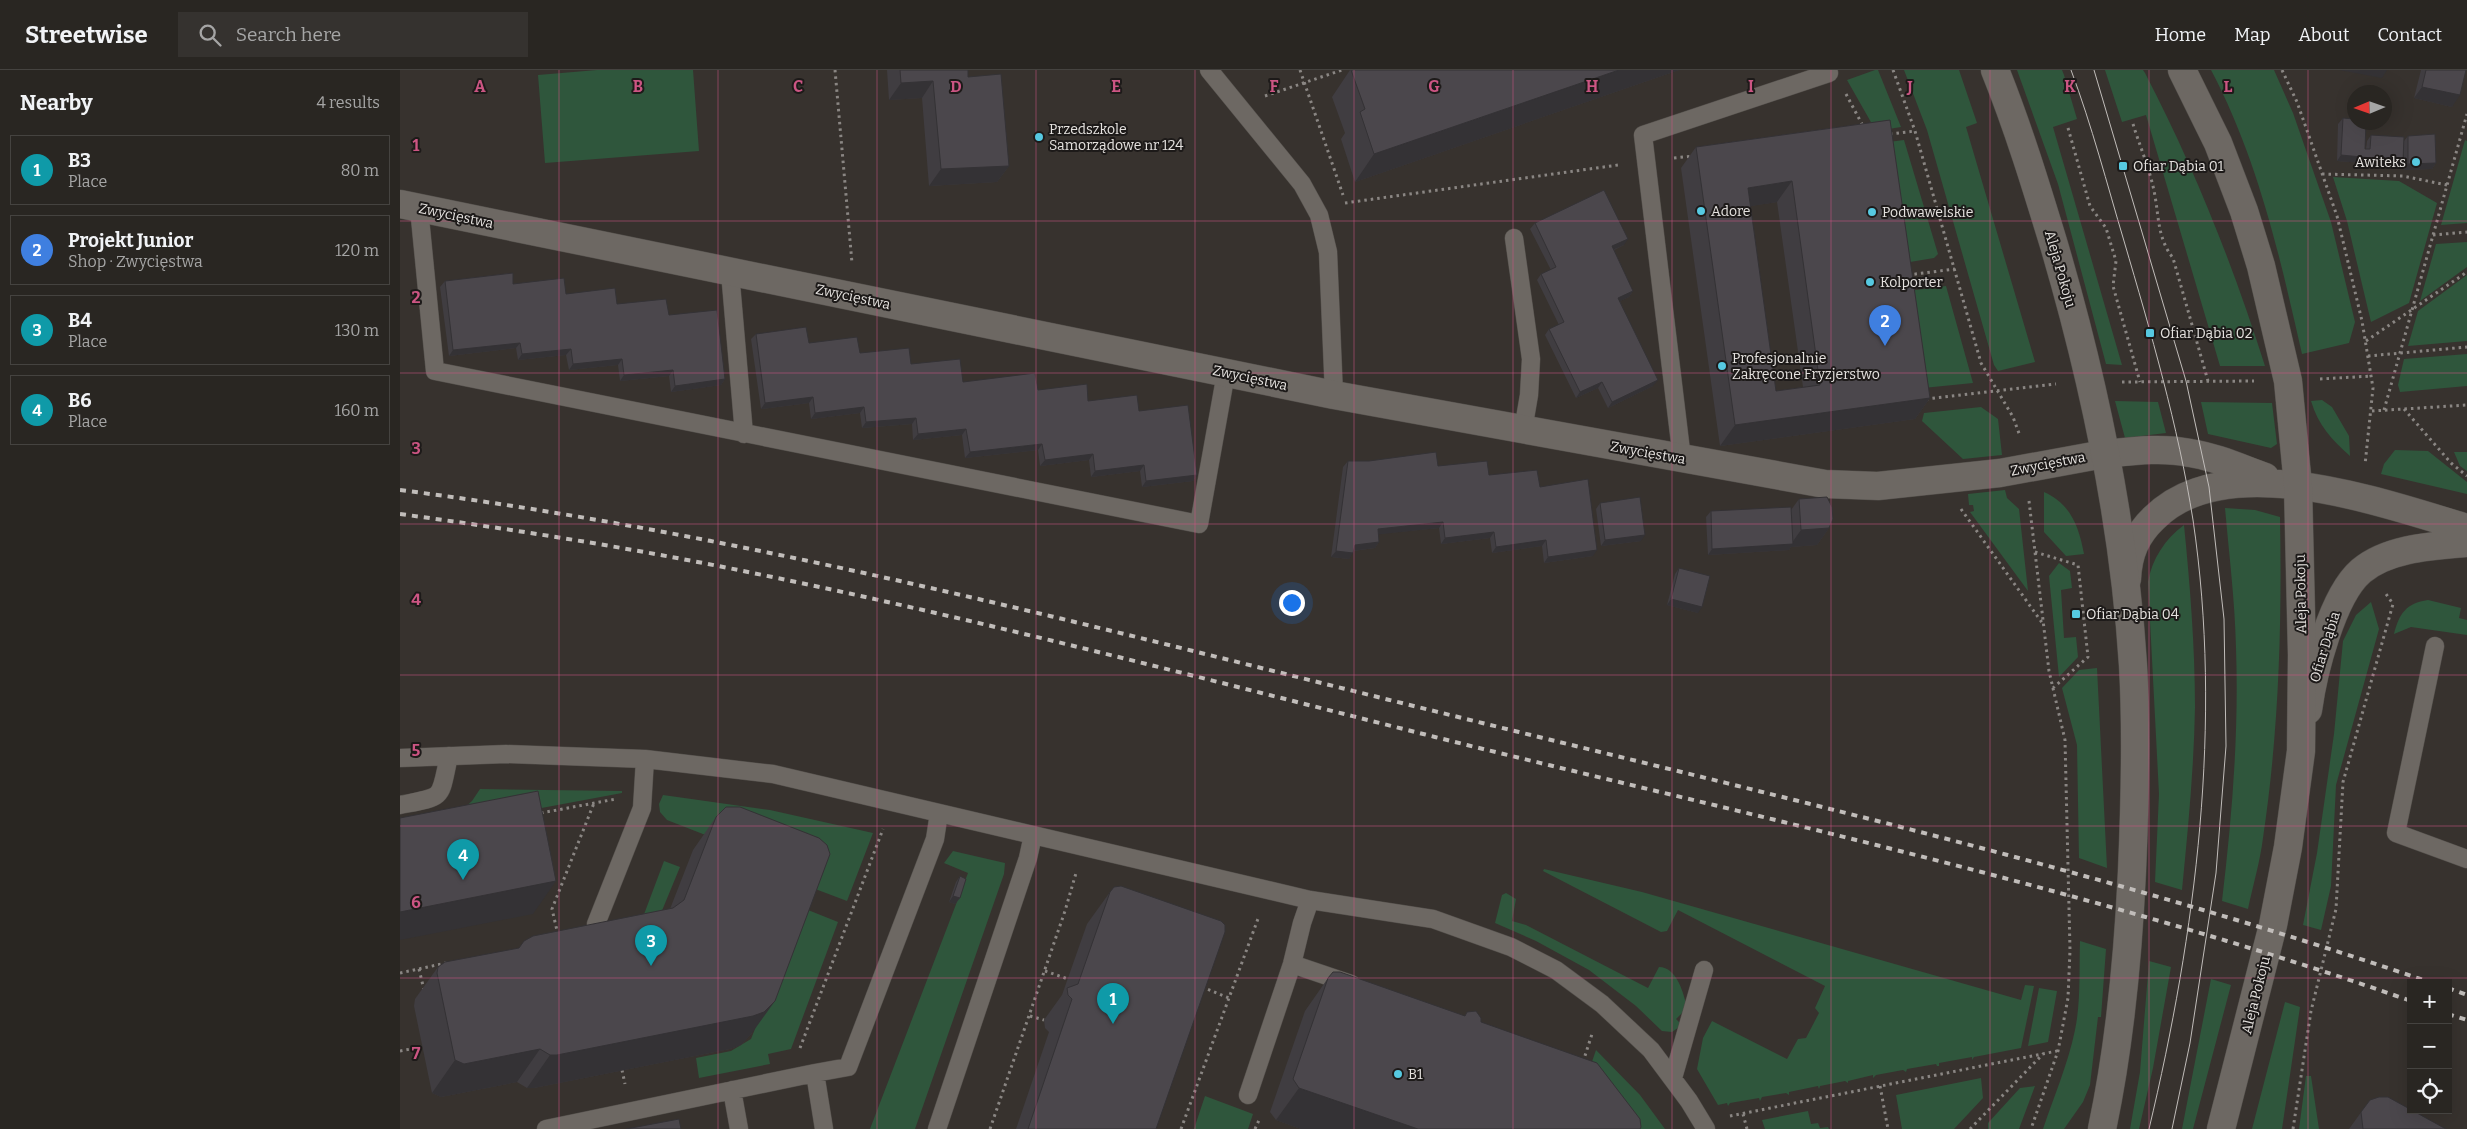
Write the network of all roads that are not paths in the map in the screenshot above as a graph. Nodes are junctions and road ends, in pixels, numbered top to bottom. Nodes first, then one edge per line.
1 (1209, 70) edge
2 (1995, 70) edge
3 (2182, 70) edge
4 (1828, 71) edge
5 (410, 206) edge
6 (1514, 238) dead end
7 (730, 272) junction
8 (1226, 373) junction
9 (1334, 395) junction
10 (1523, 430) junction
11 (744, 434) junction
12 (2104, 454) junction
13 (1682, 459) junction
14 (2290, 485) junction
15 (2467, 528) edge
16 (2467, 543) edge
17 (2126, 590) junction
18 (2435, 646) dead end
19 (2301, 751) junction
20 (450, 756) junction
21 (400, 758) edge
22 (645, 758) junction
23 (400, 806) edge
24 (939, 813) junction
25 (1032, 835) junction
26 (2467, 858) edge
27 (1310, 900) junction
28 (596, 924) edge
29 (1292, 964) junction
30 (1704, 970) dead end
31 (1367, 990) edge
32 (815, 1073) junction
33 (1673, 1078) junction
34 (732, 1090) junction
35 (1248, 1095) dead end
36 (1704, 1125) edge
37 (546, 1129) edge
38 (739, 1129) edge
39 (824, 1129) edge
40 (937, 1129) edge
41 (2102, 1129) edge
42 (2221, 1129) edge

1 - 9 lane
2 - 12 street, Aleja Pokoju
3 - 14 street, Aleja Pokoju
4 - 13 lane
5 - 7 street, Zwycięstwa
5 - 11 lane
6 - 10 lane
7 - 8 street, Zwycięstwa
7 - 11 lane
8 - 9 street, Zwycięstwa
8 - 11 lane
9 - 10 street, Zwycięstwa
10 - 13 street, Zwycięstwa
12 - 13 street, Zwycięstwa
12 - 14 street
12 - 17 street, Aleja Pokoju
14 - 15 street
14 - 17 street
14 - 19 street, Aleja Pokoju
16 - 19 street, Ofiar Dąbia
17 - 41 street, Aleja Pokoju
18 - 26 lane
19 - 42 street, Aleja Pokoju
20 - 21 lane
20 - 22 lane
20 - 23 lane
22 - 24 lane
22 - 28 lane
24 - 25 lane
24 - 32 lane
25 - 27 lane
25 - 40 lane
27 - 29 lane
27 - 33 lane
29 - 31 lane
29 - 35 lane
30 - 33 lane
32 - 34 lane
32 - 39 lane
33 - 36 lane
34 - 37 lane
34 - 38 lane

